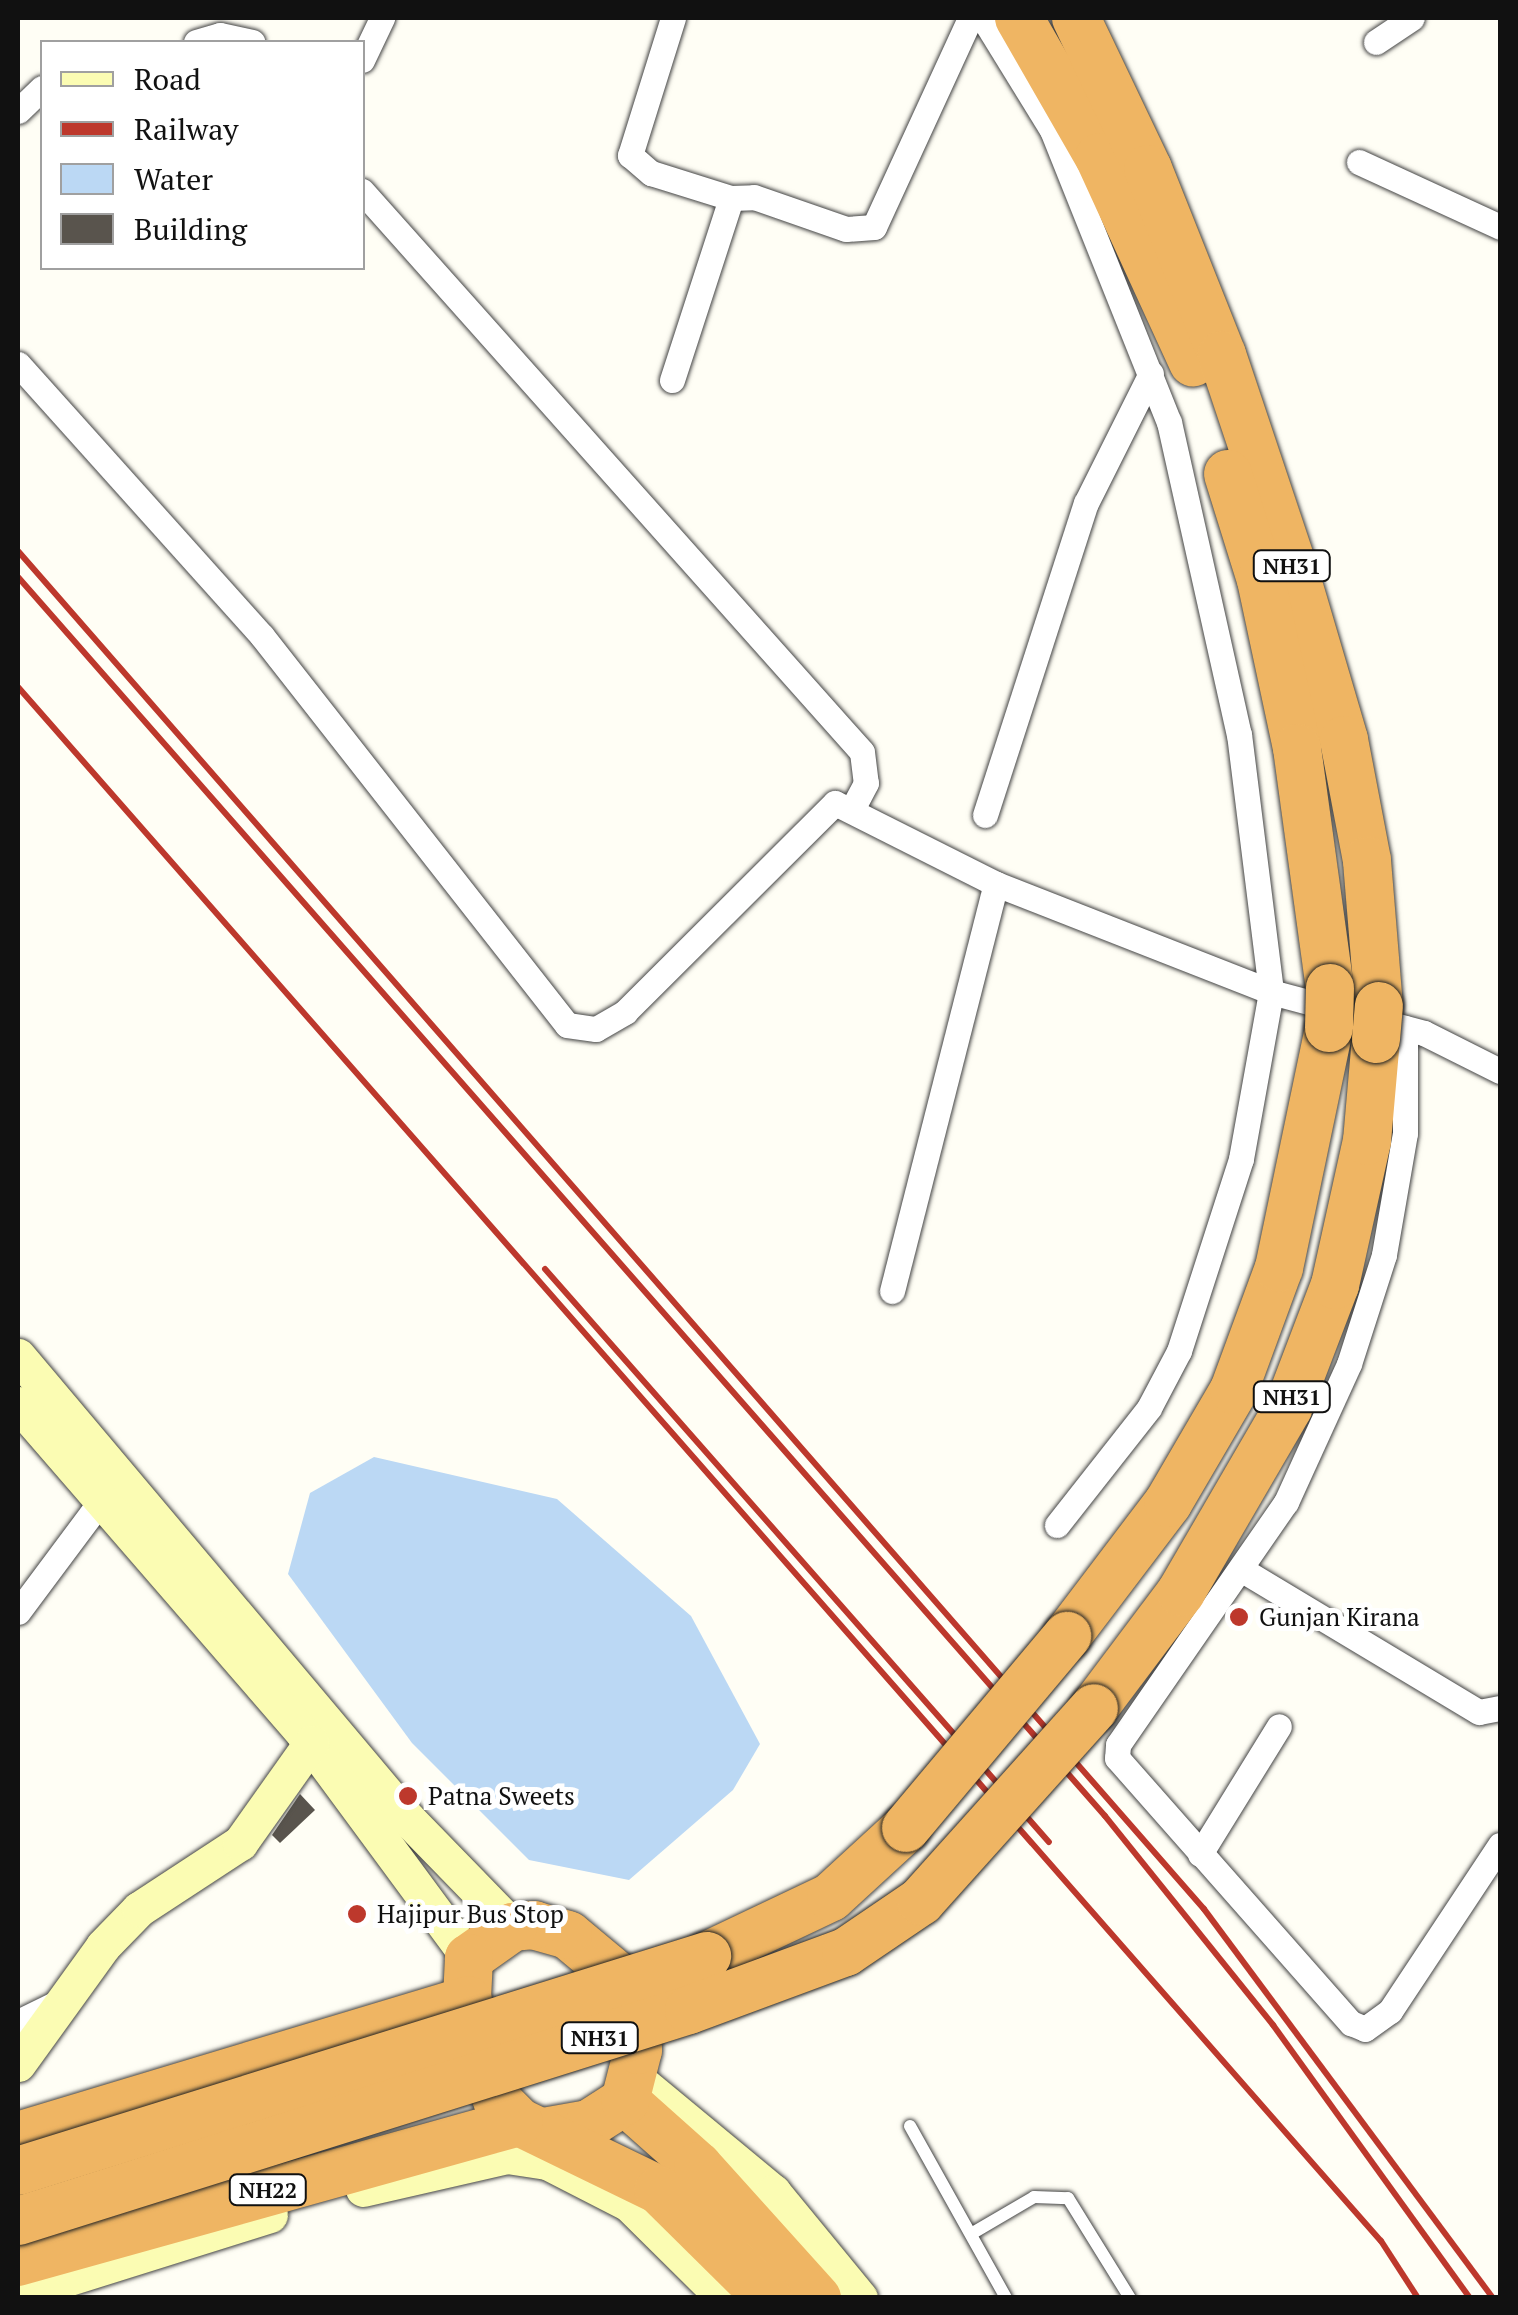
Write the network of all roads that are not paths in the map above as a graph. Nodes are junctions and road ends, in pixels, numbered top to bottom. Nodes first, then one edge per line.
1 (382, 18) edge
2 (673, 18) edge
3 (970, 18) edge
4 (982, 18) edge
5 (1019, 18) edge
6 (1076, 18) edge
7 (1412, 18) edge
8 (212, 34) edge
9 (242, 40) edge
10 (1376, 42) dead end
11 (365, 54) edge
12 (40, 90) edge
13 (18, 111) edge
14 (1117, 150) junction
15 (1359, 162) dead end
16 (365, 193) edge
17 (731, 198) junction
18 (1500, 227) edge
19 (18, 364) edge
20 (1151, 373) junction
21 (672, 380) dead end
22 (853, 807) junction
23 (986, 816) dead end
24 (996, 884) junction
25 (1271, 992) junction
26 (1387, 1025) junction
27 (1500, 1071) edge
28 (892, 1291) dead end
29 (18, 1356) edge
30 (18, 1404) edge
31 (100, 1502) junction
32 (1057, 1525) dead end
33 (1244, 1572) junction
34 (18, 1612) edge
35 (1500, 1708) edge
36 (1279, 1726) dead end
37 (311, 1743) junction
38 (1500, 1845) edge
39 (1200, 1854) junction
40 (513, 1927) junction
41 (469, 1979) junction
42 (63, 2000) junction
43 (18, 2022) edge
44 (18, 2064) edge
45 (629, 2088) junction
46 (910, 2126) dead end
47 (532, 2127) junction
48 (18, 2136) edge
49 (18, 2171) edge
50 (644, 2197) junction
51 (18, 2220) edge
52 (971, 2234) junction
53 (18, 2262) edge
54 (18, 2294) edge
55 (724, 2298) edge
56 (768, 2298) edge
57 (817, 2298) edge
58 (860, 2298) edge
59 (1006, 2298) edge
60 (1130, 2298) edge

1 - 11 street
2 - 17 street
3 - 17 street
4 - 20 street
5 - 14 highway, NH31
6 - 14 highway, NH31
7 - 10 street
8 - 9 street
12 - 13 street
14 - 26 highway, NH31
14 - 49 highway, NH31, bridge
15 - 18 street
16 - 22 street
17 - 21 street
19 - 22 street
20 - 23 street
20 - 25 street
22 - 24 street
24 - 25 street
24 - 28 street
25 - 26 street
25 - 32 street
26 - 27 street
26 - 33 street
26 - 51 highway, NH31, bridge
29 - 40 street
30 - 31 street
31 - 34 street
31 - 37 street
33 - 35 street
33 - 39 street
36 - 39 street
37 - 41 street
37 - 42 street
38 - 39 street
40 - 41 highway
40 - 45 highway
41 - 47 highway
41 - 48 highway
42 - 43 street
42 - 44 street
45 - 47 highway, NH22
45 - 57 highway
45 - 58 street
46 - 52 lane
47 - 50 highway
47 - 53 highway, NH22
50 - 54 street
50 - 55 street
50 - 56 highway
52 - 59 lane
52 - 60 lane

